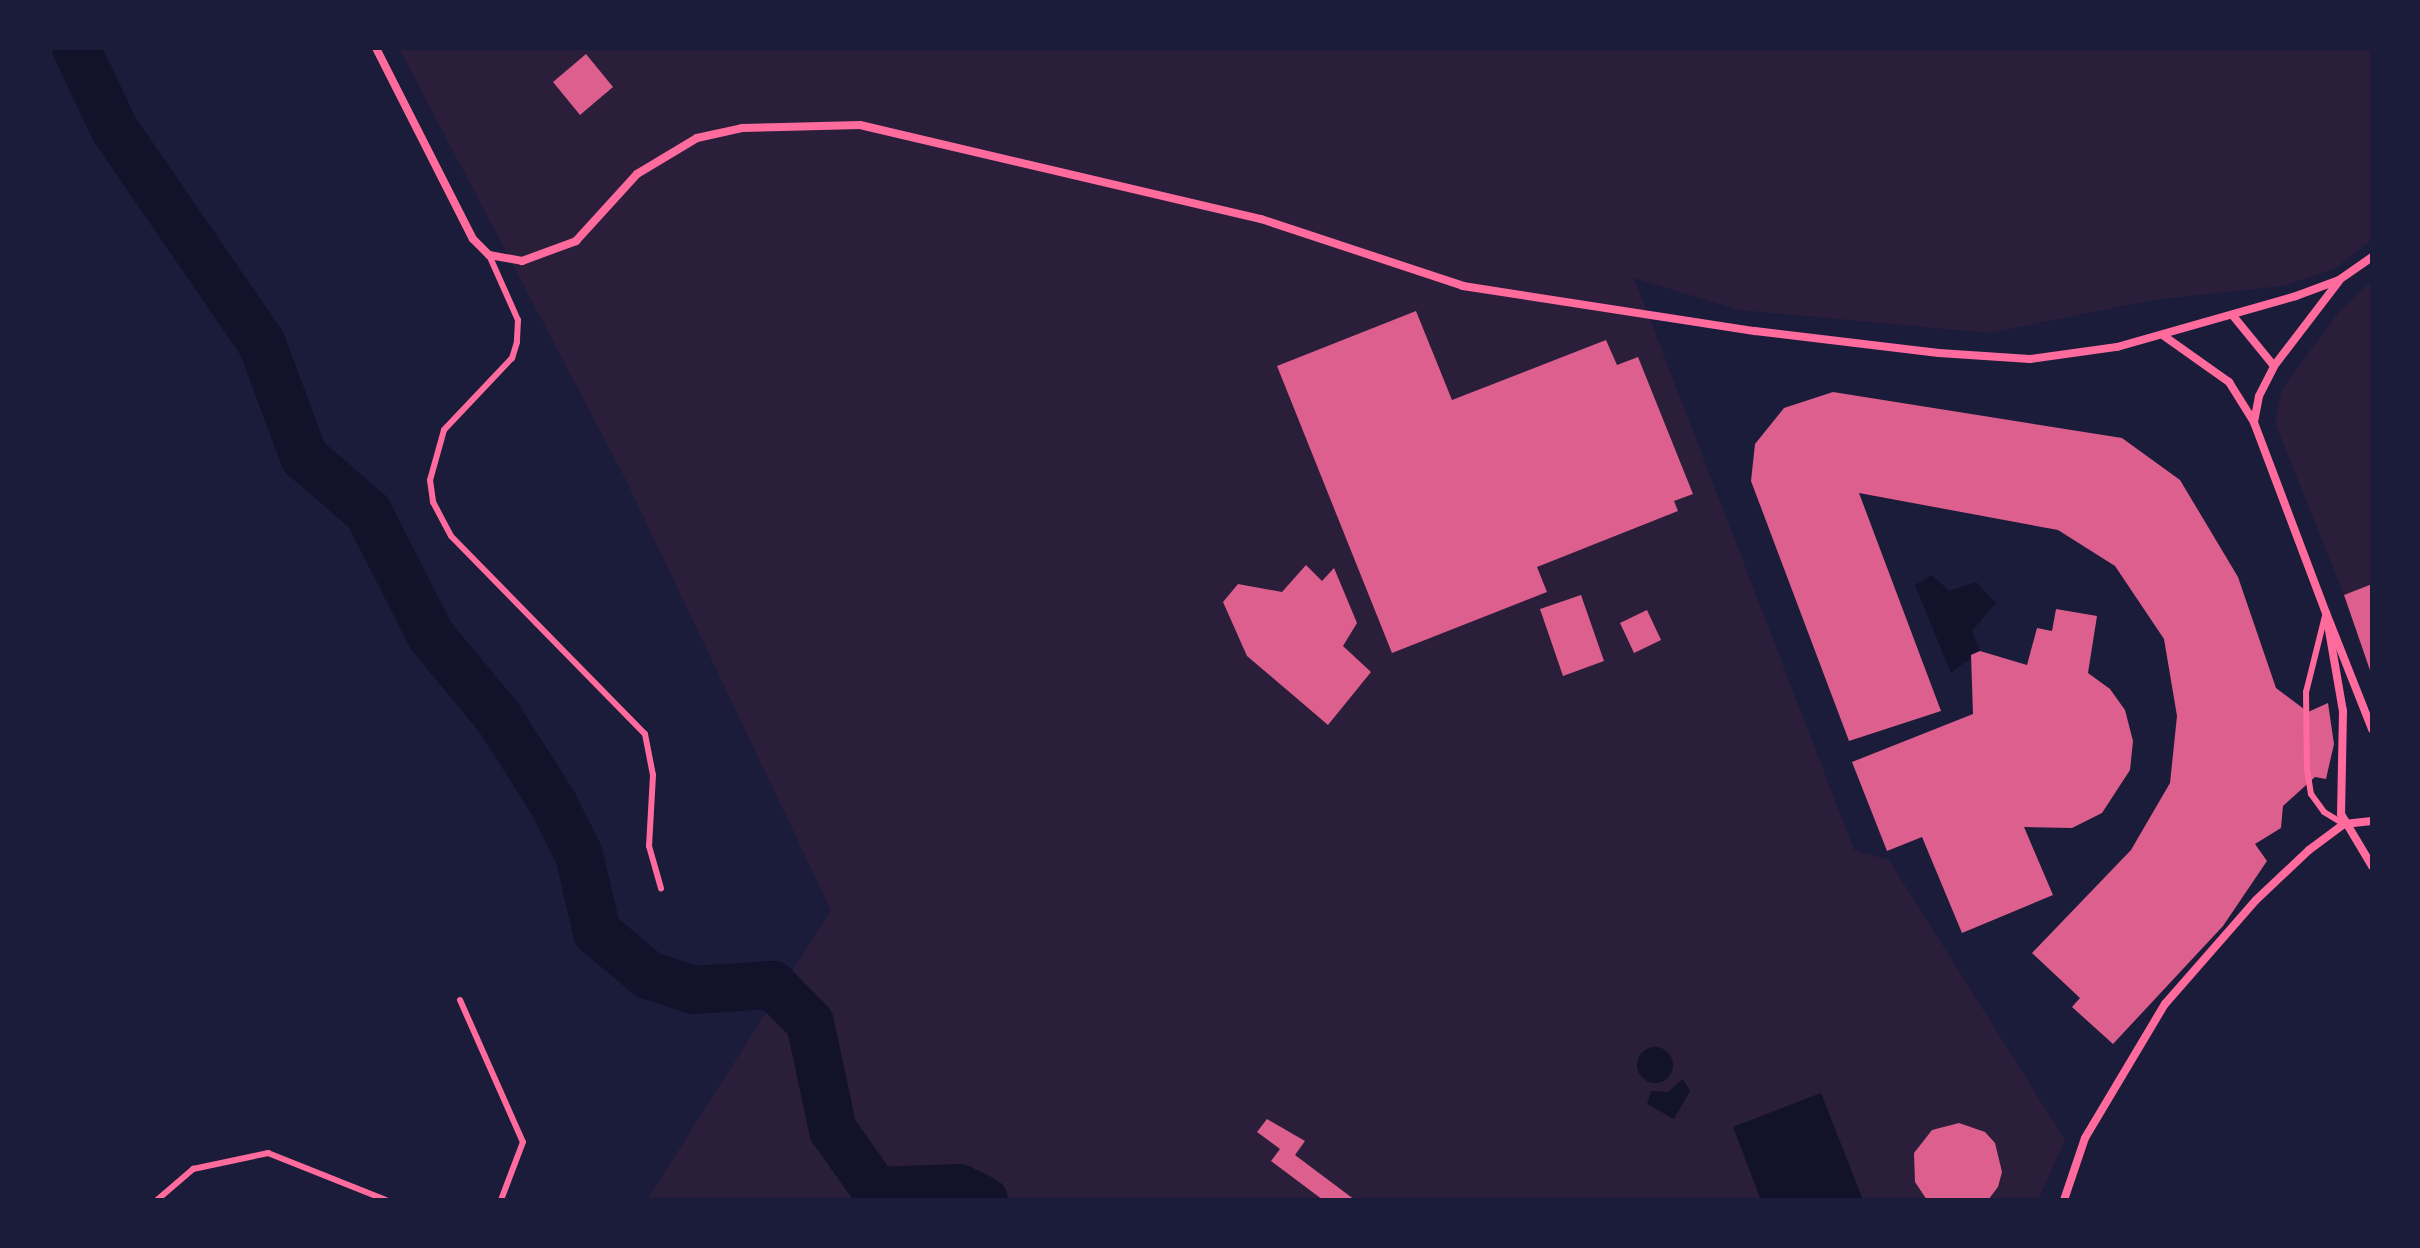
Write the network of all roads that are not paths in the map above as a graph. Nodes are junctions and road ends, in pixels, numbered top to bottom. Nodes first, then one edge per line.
1 (376, 48) edge
2 (489, 255) junction
3 (2372, 257) edge
4 (2339, 280) junction
5 (2234, 317) junction
6 (2164, 336) junction
7 (2274, 366) junction
8 (2254, 422) junction
9 (2326, 613) junction
10 (2372, 729) edge
11 (2372, 821) edge
12 (2344, 824) junction
13 (2372, 866) edge
14 (661, 888) dead end
15 (460, 1000) dead end
16 (157, 1200) edge
17 (386, 1200) edge
18 (501, 1200) edge
19 (2064, 1200) edge

1 - 2 street
2 - 6 street
2 - 14 lane
3 - 4 street
4 - 5 street
4 - 7 street
5 - 6 street
5 - 7 street
6 - 8 street
7 - 8 street
8 - 9 street
9 - 10 street
9 - 12 street
9 - 12 lane
11 - 12 street
12 - 13 street
12 - 19 street
15 - 18 lane
16 - 17 lane

